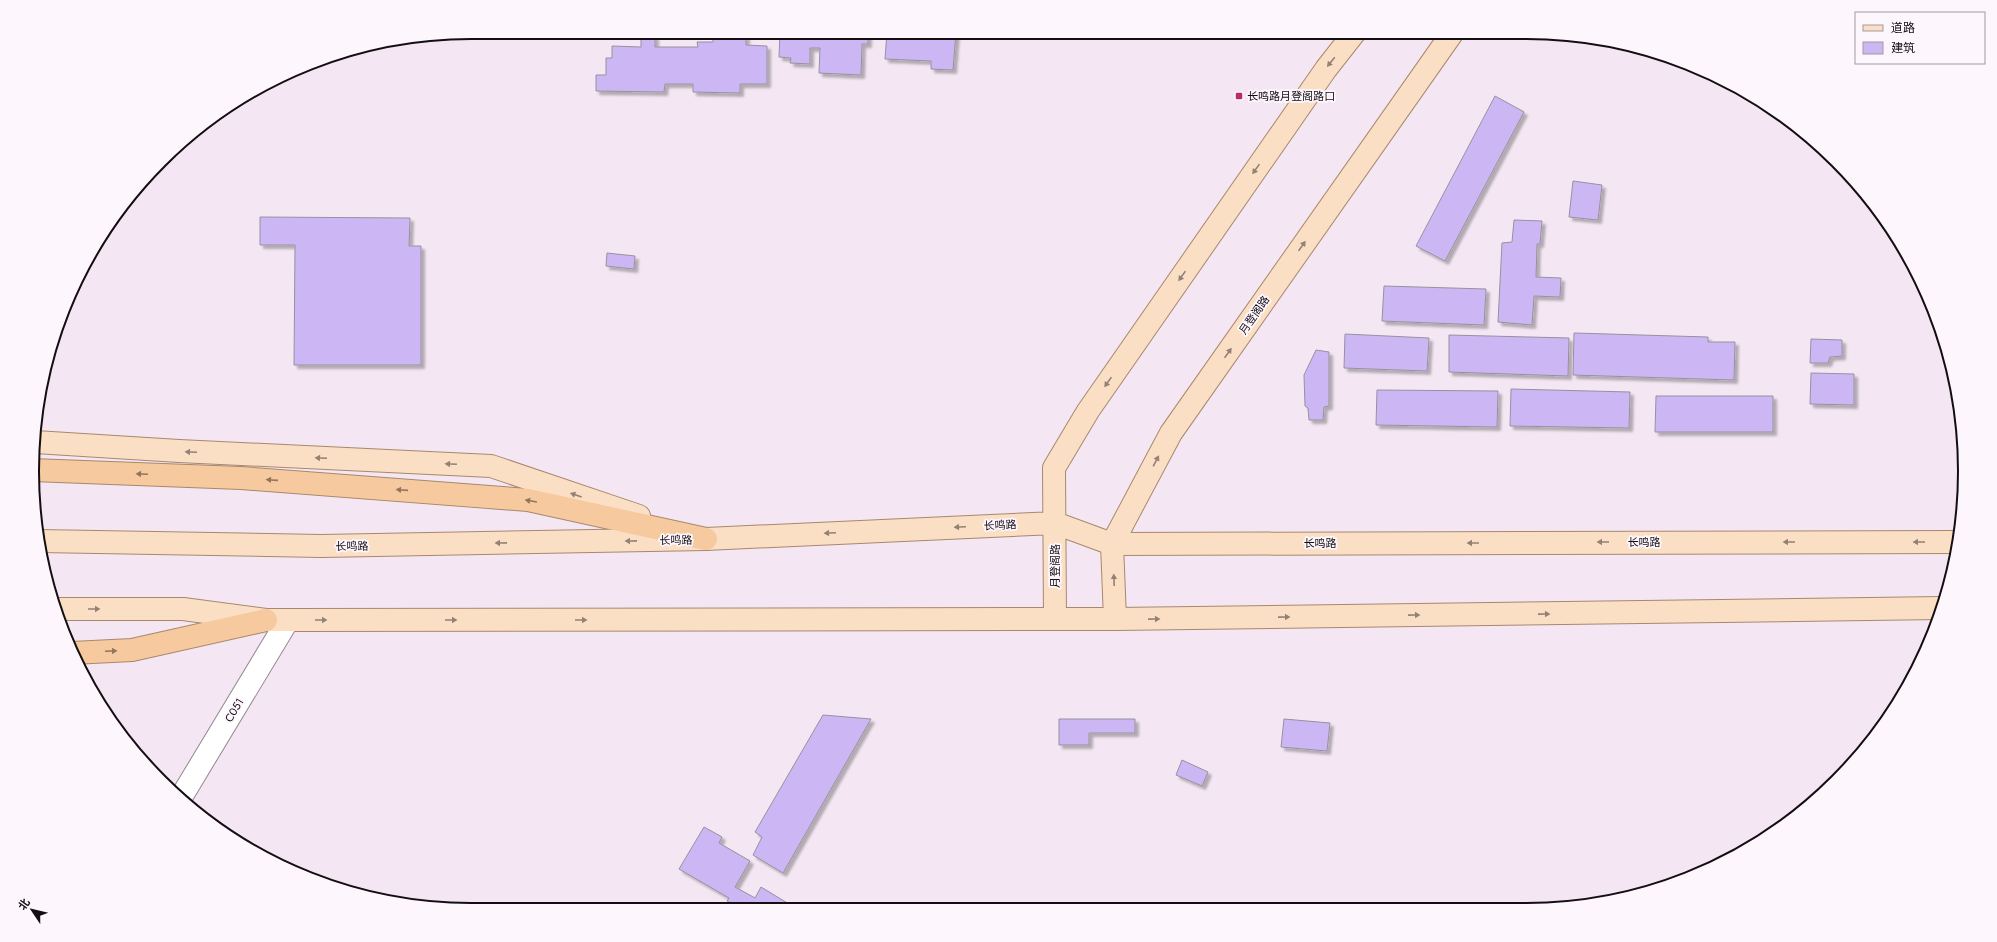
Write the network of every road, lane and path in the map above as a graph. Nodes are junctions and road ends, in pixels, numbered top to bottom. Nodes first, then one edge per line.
1 (1351, 39) edge
2 (1448, 39) edge
3 (40, 442) edge
4 (39, 470) edge
5 (1055, 522) junction
6 (706, 539) junction
7 (45, 541) edge
8 (1952, 542) edge
9 (1112, 544) junction
10 (1936, 608) edge
11 (62, 609) edge
12 (1055, 618) junction
13 (1115, 619) junction
14 (266, 620) junction
15 (288, 620) junction
16 (79, 652) edge
17 (183, 793) edge

1 -> 5 main road, 月登阁路
9 -> 2 main road, 月登阁路
6 -> 3 main road
6 -> 4 highway
5 -> 6 main road, 长鸣路
5 - 9 main road, 长鸣路
5 - 12 main road, 月登阁路
6 -> 7 main road, 长鸣路
8 -> 9 main road, 长鸣路
13 -> 9 main road
13 -> 10 main road
11 -> 14 main road
12 - 13 main road
15 -> 12 main road
14 - 15 main road
16 -> 14 highway
15 - 17 street, C051

